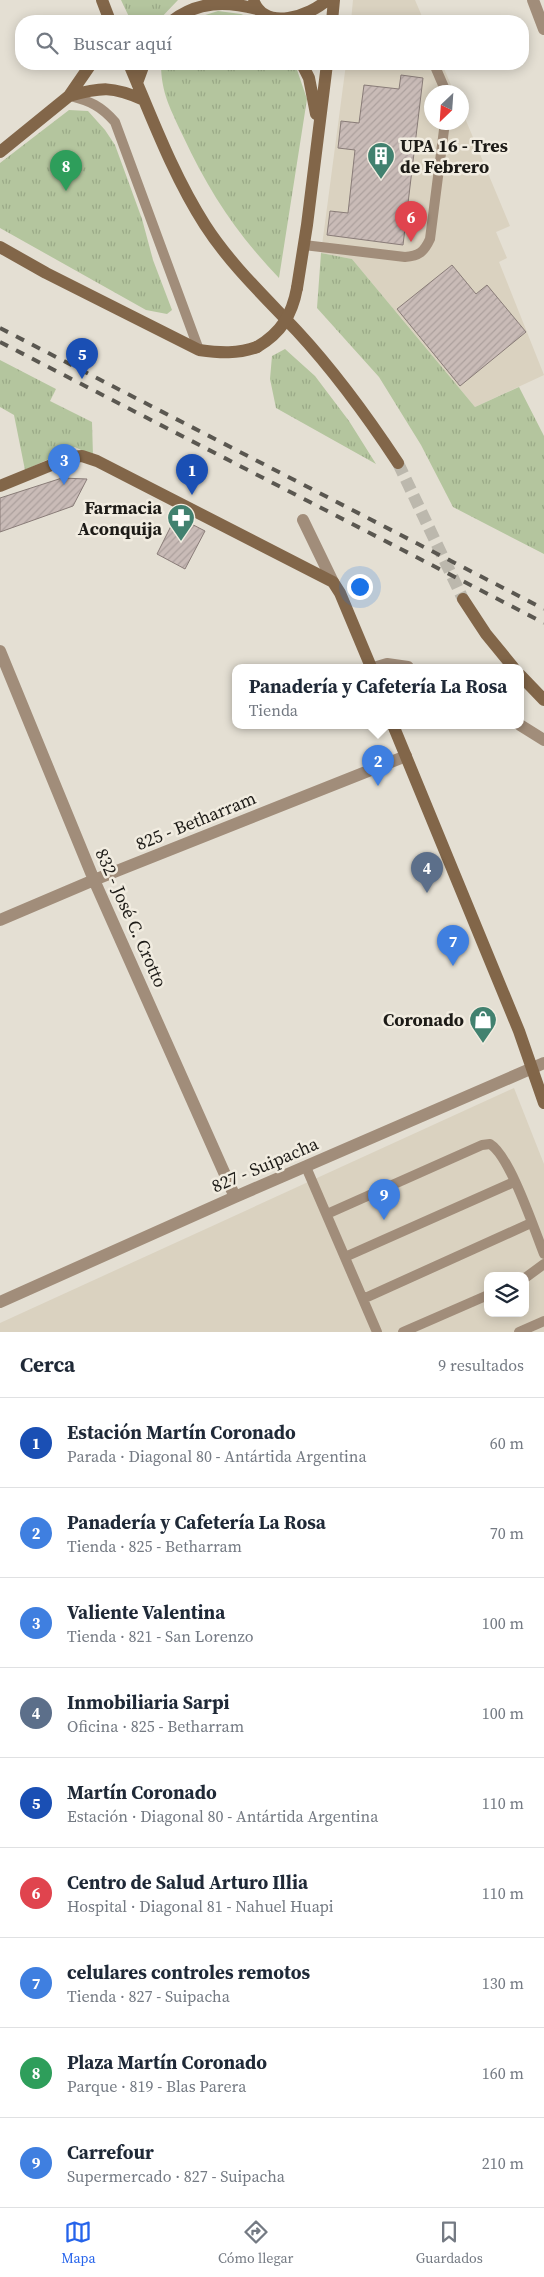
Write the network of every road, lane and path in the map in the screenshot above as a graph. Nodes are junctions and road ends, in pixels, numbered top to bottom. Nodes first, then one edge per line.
1 (102, 0) edge
2 (327, 0) edge
3 (334, 0) edge
4 (533, 0) edge
5 (255, 5) edge
6 (108, 15) edge
7 (181, 15) edge
8 (266, 15) edge
9 (302, 15) edge
10 (333, 15) edge
11 (544, 29) edge
12 (87, 70) edge
13 (131, 70) edge
14 (142, 70) edge
15 (304, 70) edge
16 (325, 70) edge
17 (437, 70) edge
18 (137, 83) junction
19 (443, 85) edge
20 (69, 96) junction
21 (144, 100) junction
22 (318, 128) junction
23 (444, 130) edge
24 (0, 152) edge
25 (304, 245) junction
26 (0, 247) edge
27 (199, 350) junction
28 (398, 463) tunnel mouth
29 (0, 486) edge
30 (303, 520) dead end
31 (333, 582) junction
32 (463, 599) tunnel mouth
33 (0, 651) edge
34 (370, 664) edge
35 (511, 664) edge
36 (524, 679) edge
37 (544, 700) edge
38 (524, 727) edge
39 (396, 729) edge
40 (544, 740) edge
41 (406, 756) junction
42 (94, 880) junction
43 (0, 920) edge
44 (544, 1063) edge
45 (532, 1068) junction
46 (544, 1103) edge
47 (306, 1167) junction
48 (514, 1182) junction
49 (235, 1197) junction
50 (327, 1214) junction
51 (531, 1223) junction
52 (541, 1239) edge
53 (544, 1254) edge
54 (345, 1257) junction
55 (544, 1264) edge
56 (529, 1275) edge
57 (484, 1297) edge
58 (363, 1299) junction
59 (0, 1302) edge
60 (544, 1321) edge
61 (377, 1332) edge
62 (403, 1332) edge
63 (519, 1332) edge

1 - 6 street
2 - 9 street
3 - 10 street
4 - 11 street
5 - 7 street
5 - 8 street
12 - 20 street
13 - 18 street
14 - 18 street
15 - 22 street
16 - 22 street
17 - 19 lane
18 - 21 street
20 - 21 street
20 - 24 street
20 - 27 lane
21 - 28 street
22 - 25 street
23 - 25 lane
25 - 27 street, bridge
26 - 27 street
29 - 31 street
30 - 31 street
31 - 34 street
32 - 35 street
33 - 42 street, 832 - José C. Crotto
36 - 37 street
38 - 40 street
39 - 41 street
41 - 42 street, 825 - Betharram
41 - 45 street
42 - 43 street, 825 - Betharram
42 - 49 street, 832 - José C. Crotto
44 - 45 street, 827 - Suipacha
45 - 46 street
45 - 47 street, 827 - Suipacha
47 - 49 street, 827 - Suipacha
47 - 50 lane
48 - 50 lane
48 - 51 lane
48 - 54 lane
49 - 59 street, 827 - Suipacha
50 - 54 lane
51 - 52 lane
51 - 58 lane
52 - 53 lane
54 - 58 lane
55 - 56 lane
57 - 62 lane
58 - 61 lane
60 - 63 lane

